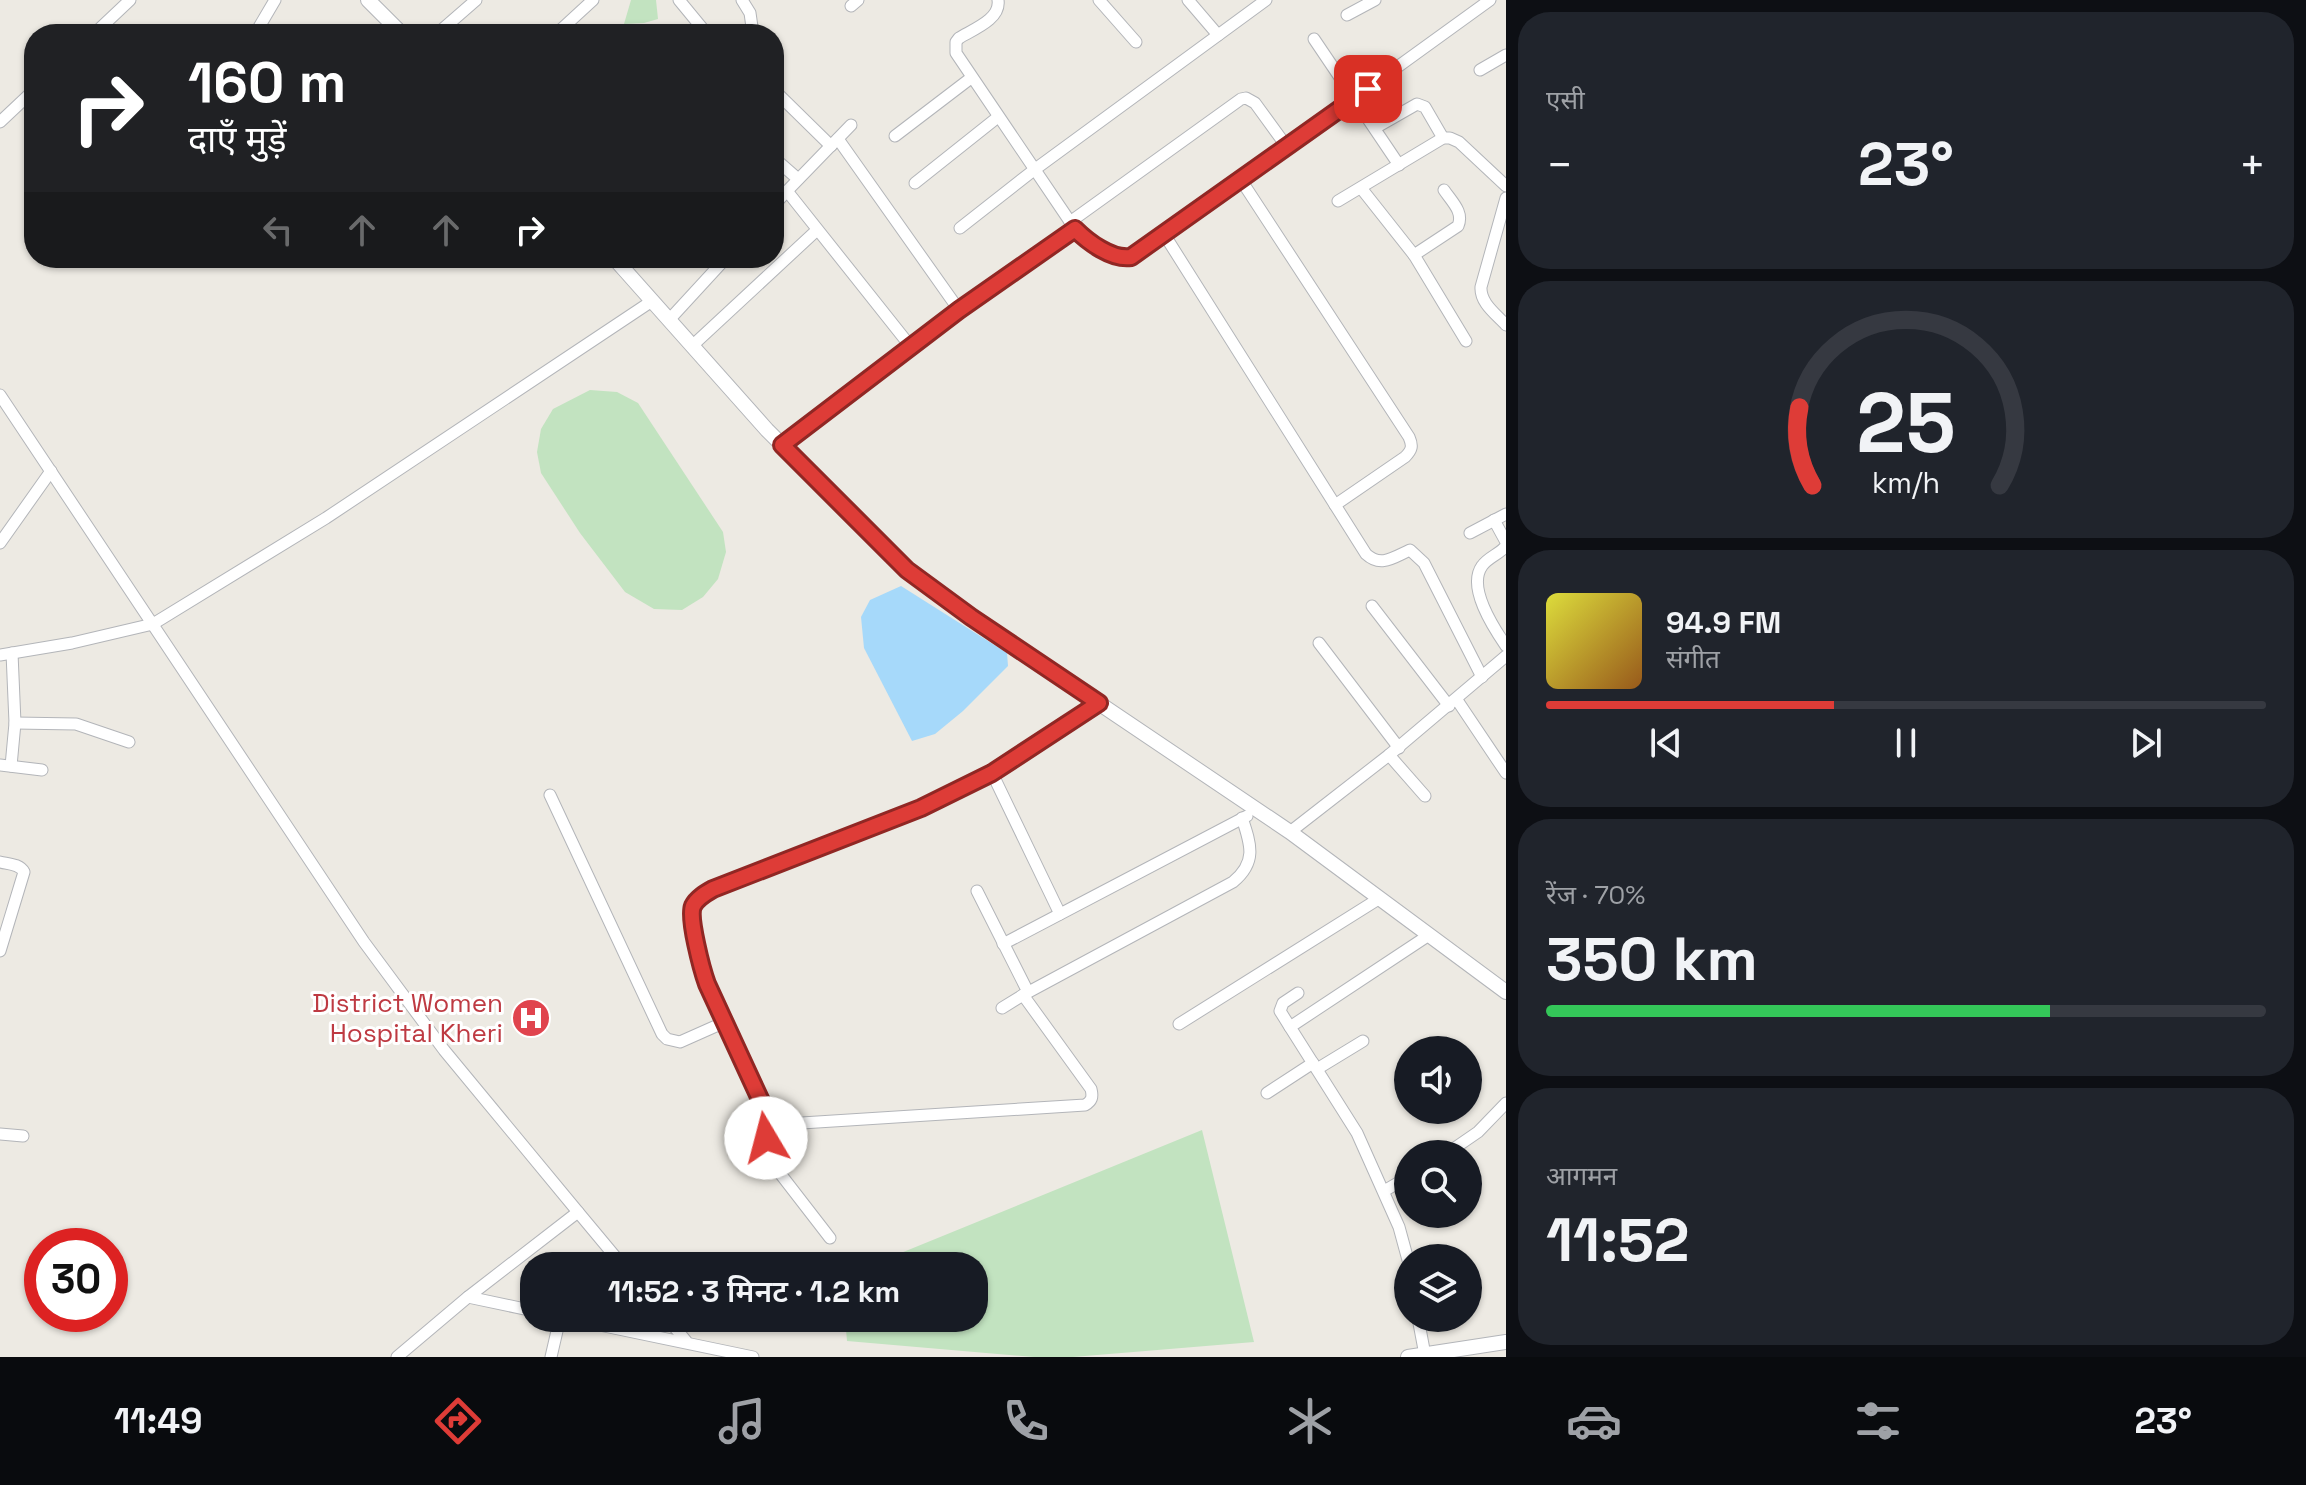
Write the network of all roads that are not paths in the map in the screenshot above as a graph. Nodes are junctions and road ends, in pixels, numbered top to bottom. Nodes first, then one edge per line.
1 (130, 0) edge
2 (275, 0) edge
3 (368, 0) edge
4 (476, 0) edge
5 (593, 0) edge
6 (679, 0) edge
7 (742, 0) edge
8 (998, 0) edge
9 (1099, 0) edge
10 (1188, 0) edge
11 (1266, 0) edge
12 (1375, 0) edge
13 (1490, 0) edge
14 (1347, 15) dead end
15 (105, 24) edge
16 (261, 24) edge
17 (392, 24) edge
18 (448, 24) edge
19 (567, 24) edge
20 (699, 24) edge
21 (752, 24) edge
22 (1218, 35) junction
23 (1314, 39) dead end
24 (1136, 42) dead end
25 (1506, 55) edge
26 (1480, 70) dead end
27 (971, 78) junction
28 (24, 99) edge
29 (784, 99) edge
30 (1355, 99) junction
31 (998, 117) junction
32 (0, 122) edge
33 (851, 125) dead end
34 (1375, 128) junction
35 (895, 136) dead end
36 (1443, 138) junction
37 (834, 142) junction
38 (1287, 147) junction
39 (1399, 165) junction
40 (784, 167) edge
41 (1034, 170) junction
42 (798, 179) junction
43 (1241, 180) junction
44 (915, 183) dead end
45 (1506, 186) edge
46 (1361, 188) junction
47 (1444, 190) dead end
48 (787, 191) junction
49 (784, 194) edge
50 (1506, 198) edge
51 (1338, 201) dead end
52 (1072, 226) junction
53 (960, 228) dead end
54 (817, 230) junction
55 (1164, 234) junction
56 (1414, 255) junction
57 (784, 261) edge
58 (626, 268) edge
59 (717, 268) edge
60 (776, 268) edge
61 (652, 301) junction
62 (959, 310) junction
63 (669, 320) junction
64 (1506, 325) edge
65 (1466, 341) dead end
66 (692, 346) junction
67 (911, 347) junction
68 (0, 395) edge
69 (782, 445) junction
70 (51, 471) junction
71 (1335, 505) junction
72 (1506, 514) edge
73 (1494, 520) junction
74 (1470, 533) dead end
75 (0, 543) edge
76 (1506, 544) edge
77 (1372, 606) dead end
78 (153, 624) junction
79 (1319, 643) dead end
80 (1506, 646) edge
81 (6, 654) edge
82 (1505, 660) edge
83 (1482, 677) junction
84 (1099, 703) junction
85 (1453, 703) junction
86 (15, 723) junction
87 (129, 742) dead end
88 (1394, 752) junction
89 (6, 766) edge
90 (1505, 769) edge
91 (42, 770) dead end
92 (992, 773) junction
93 (550, 795) dead end
94 (1425, 796) dead end
95 (1257, 810) junction
96 (1242, 818) junction
97 (1290, 832) junction
98 (0, 862) edge
99 (977, 891) dead end
100 (1380, 898) junction
101 (1060, 914) junction
102 (1429, 935) junction
103 (1003, 944) junction
104 (0, 951) edge
105 (1506, 992) edge
106 (1298, 993) dead end
107 (1025, 994) junction
108 (1002, 1008) dead end
109 (725, 1022) junction
110 (1179, 1024) dead end
111 (1290, 1027) junction
112 (1363, 1041) dead end
113 (1315, 1066) junction
114 (1267, 1093) dead end
115 (1506, 1103) edge
116 (771, 1119) junction
117 (0, 1134) edge
118 (23, 1136) dead end
119 (1466, 1140) edge
120 (1394, 1185) edge
121 (1384, 1191) junction
122 (578, 1212) junction
123 (830, 1238) dead end
124 (1405, 1244) edge
125 (611, 1252) edge
126 (468, 1297) junction
127 (520, 1308) edge
128 (559, 1332) edge
129 (635, 1332) edge
130 (679, 1332) edge
131 (1421, 1332) edge
132 (687, 1342) junction
133 (1506, 1342) edge
134 (1425, 1355) edge
135 (748, 1356) edge
136 (397, 1357) edge
137 (551, 1357) edge
138 (1408, 1357) edge

1 - 15 street
2 - 16 street
3 - 17 street
4 - 18 street
5 - 19 street
6 - 20 street
7 - 21 street
8 - 27 street
9 - 24 street
10 - 22 street
11 - 22 street
12 - 14 street
13 - 30 street
22 - 41 street
23 - 30 street
25 - 26 street
27 - 31 street
27 - 35 street
28 - 32 street
29 - 37 street
30 - 34 street
30 - 38 street
31 - 41 street
31 - 44 street
33 - 37 street
34 - 36 street
34 - 39 street
36 - 39 street
36 - 45 street
37 - 42 street
37 - 62 street
38 - 43 street
38 - 52 street
39 - 46 street
40 - 42 street
41 - 52 street
41 - 53 street
42 - 48 street
43 - 55 street
43 - 71 street
46 - 51 street
46 - 56 street
47 - 56 street
48 - 49 street
48 - 54 street
50 - 64 street
52 - 55 street
52 - 62 street
54 - 57 street
54 - 67 street
55 - 71 street
56 - 65 street
58 - 61 street
59 - 63 street
60 - 66 street
61 - 63 street
61 - 78 street
62 - 67 street
63 - 66 street
66 - 69 street
67 - 69 street
68 - 70 street
69 - 84 street
70 - 75 street
70 - 78 street
71 - 83 street
72 - 73 street
73 - 74 street
73 - 76 street
76 - 80 street
77 - 85 street
78 - 81 street
78 - 122 street
79 - 88 street
81 - 86 street
82 - 83 street
83 - 85 street
84 - 92 street
84 - 95 street
85 - 88 street
85 - 90 street
86 - 87 street
86 - 89 street
88 - 94 street
88 - 97 street
89 - 91 street
92 - 101 street
92 - 109 street
93 - 109 street
95 - 96 street
95 - 97 street
96 - 101 street
96 - 107 street
97 - 100 street
98 - 104 street
99 - 103 street
100 - 102 street
100 - 110 street
101 - 103 street
102 - 105 street
102 - 111 street
103 - 107 street
106 - 111 street
107 - 108 street
107 - 116 street
109 - 116 street
111 - 113 street
112 - 113 street
113 - 114 street
113 - 121 street
115 - 119 street
116 - 123 street
117 - 118 street
120 - 121 street
121 - 124 street
122 - 125 street
122 - 126 street
126 - 127 street
126 - 136 street
128 - 137 street
129 - 132 street
130 - 132 street
131 - 134 street
132 - 135 street
133 - 134 street
134 - 138 street

